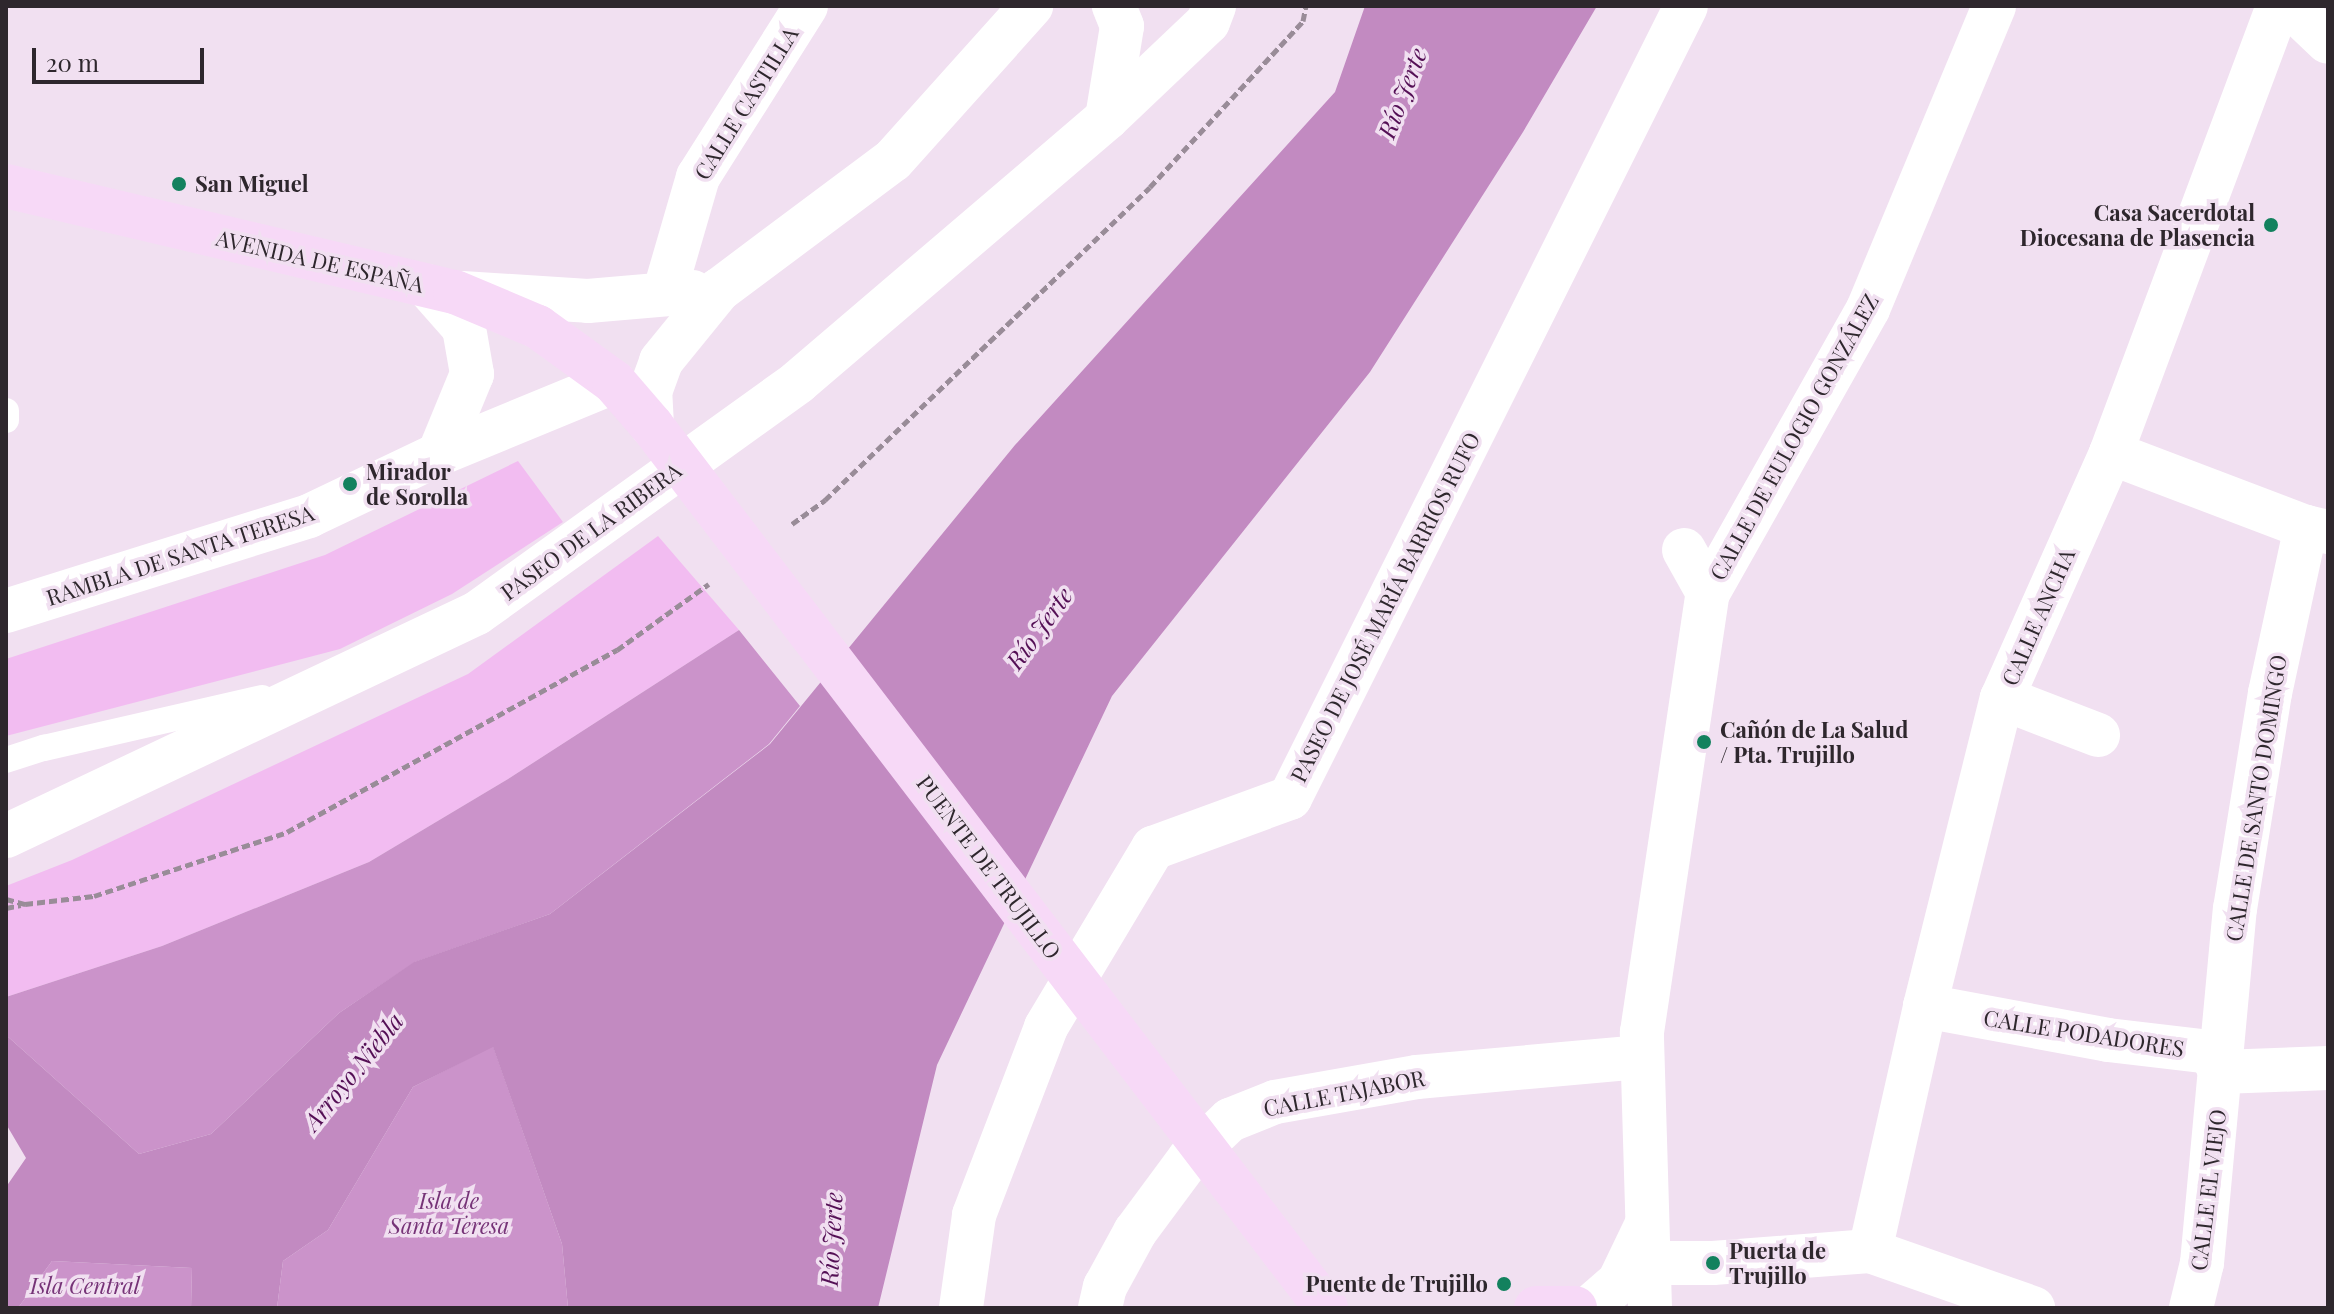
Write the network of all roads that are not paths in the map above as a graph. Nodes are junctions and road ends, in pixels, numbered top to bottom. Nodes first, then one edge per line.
1 (806, 6) edge
2 (1031, 6) edge
3 (1114, 6) edge
4 (1214, 6) edge
5 (1686, 6) edge
6 (1994, 6) edge
7 (2278, 6) edge
8 (2290, 6) edge
9 (2328, 42) edge
10 (1107, 118) junction
11 (6, 186) edge
12 (441, 289) junction
13 (719, 290) junction
14 (664, 294) junction
15 (614, 382) junction
16 (6, 411) edge
17 (6, 420) edge
18 (652, 426) junction
19 (2111, 453) junction
20 (439, 454) junction
21 (2317, 530) edge
22 (1684, 550) dead end
23 (1708, 593) junction
24 (6, 611) edge
25 (335, 680) junction
26 (2002, 698) junction
27 (2098, 735) dead end
28 (6, 760) edge
29 (6, 836) edge
30 (1925, 1006) junction
31 (1642, 1057) junction
32 (2328, 1068) edge
33 (2221, 1072) junction
34 (1649, 1242) junction
35 (1870, 1251) junction
36 (1959, 1294) edge
37 (961, 1308) edge
38 (1100, 1308) edge
39 (1326, 1308) edge
40 (1536, 1308) edge
41 (1575, 1308) edge
42 (1589, 1308) edge
43 (1650, 1308) edge
44 (2033, 1308) edge
45 (2191, 1308) edge

1 - 14 street, CALLE CASTILLA
2 - 13 street
3 - 10 street
4 - 10 street
5 - 37 street, PASEO DE JOSÉ MARÍA BARRIOS RUFO
6 - 23 street, CALLE DE EULOGIO GONZÁLEZ
7 - 19 street, CALLE ANCHA
8 - 9 street
10 - 25 street, PASEO DE LA RIBERA
11 - 12 main road, AVENIDA DE ESPAÑA
12 - 14 street
12 - 15 main road, AVENIDA DE ESPAÑA
12 - 20 street
13 - 14 street
13 - 18 street
15 - 18 main road, AVENIDA DE ESPAÑA
15 - 20 street, RAMBLA DE SANTA TERESA
16 - 17 lane
18 - 39 main road, PUENTE DE TRUJILLO
19 - 21 street
19 - 26 street, CALLE ANCHA
20 - 24 street, RAMBLA DE SANTA TERESA
21 - 33 street, CALLE DE SANTO DOMINGO
22 - 23 street
23 - 31 street, CALLE DE EULOGIO GONZÁLEZ
25 - 28 lane
25 - 29 street, PASEO DE LA RIBERA
26 - 27 street
26 - 30 street, CALLE ANCHA
30 - 33 street, CALLE PODADORES
30 - 35 street, CALLE ANCHA
31 - 34 street, CALLE DE EULOGIO GONZÁLEZ
31 - 38 street, CALLE TAJABOR
32 - 33 street
33 - 45 street, CALLE EL VIEJO
34 - 35 street
34 - 42 street
34 - 43 street, CALLE DE EULOGIO GONZÁLEZ
35 - 36 street
36 - 44 street
40 - 41 main road

